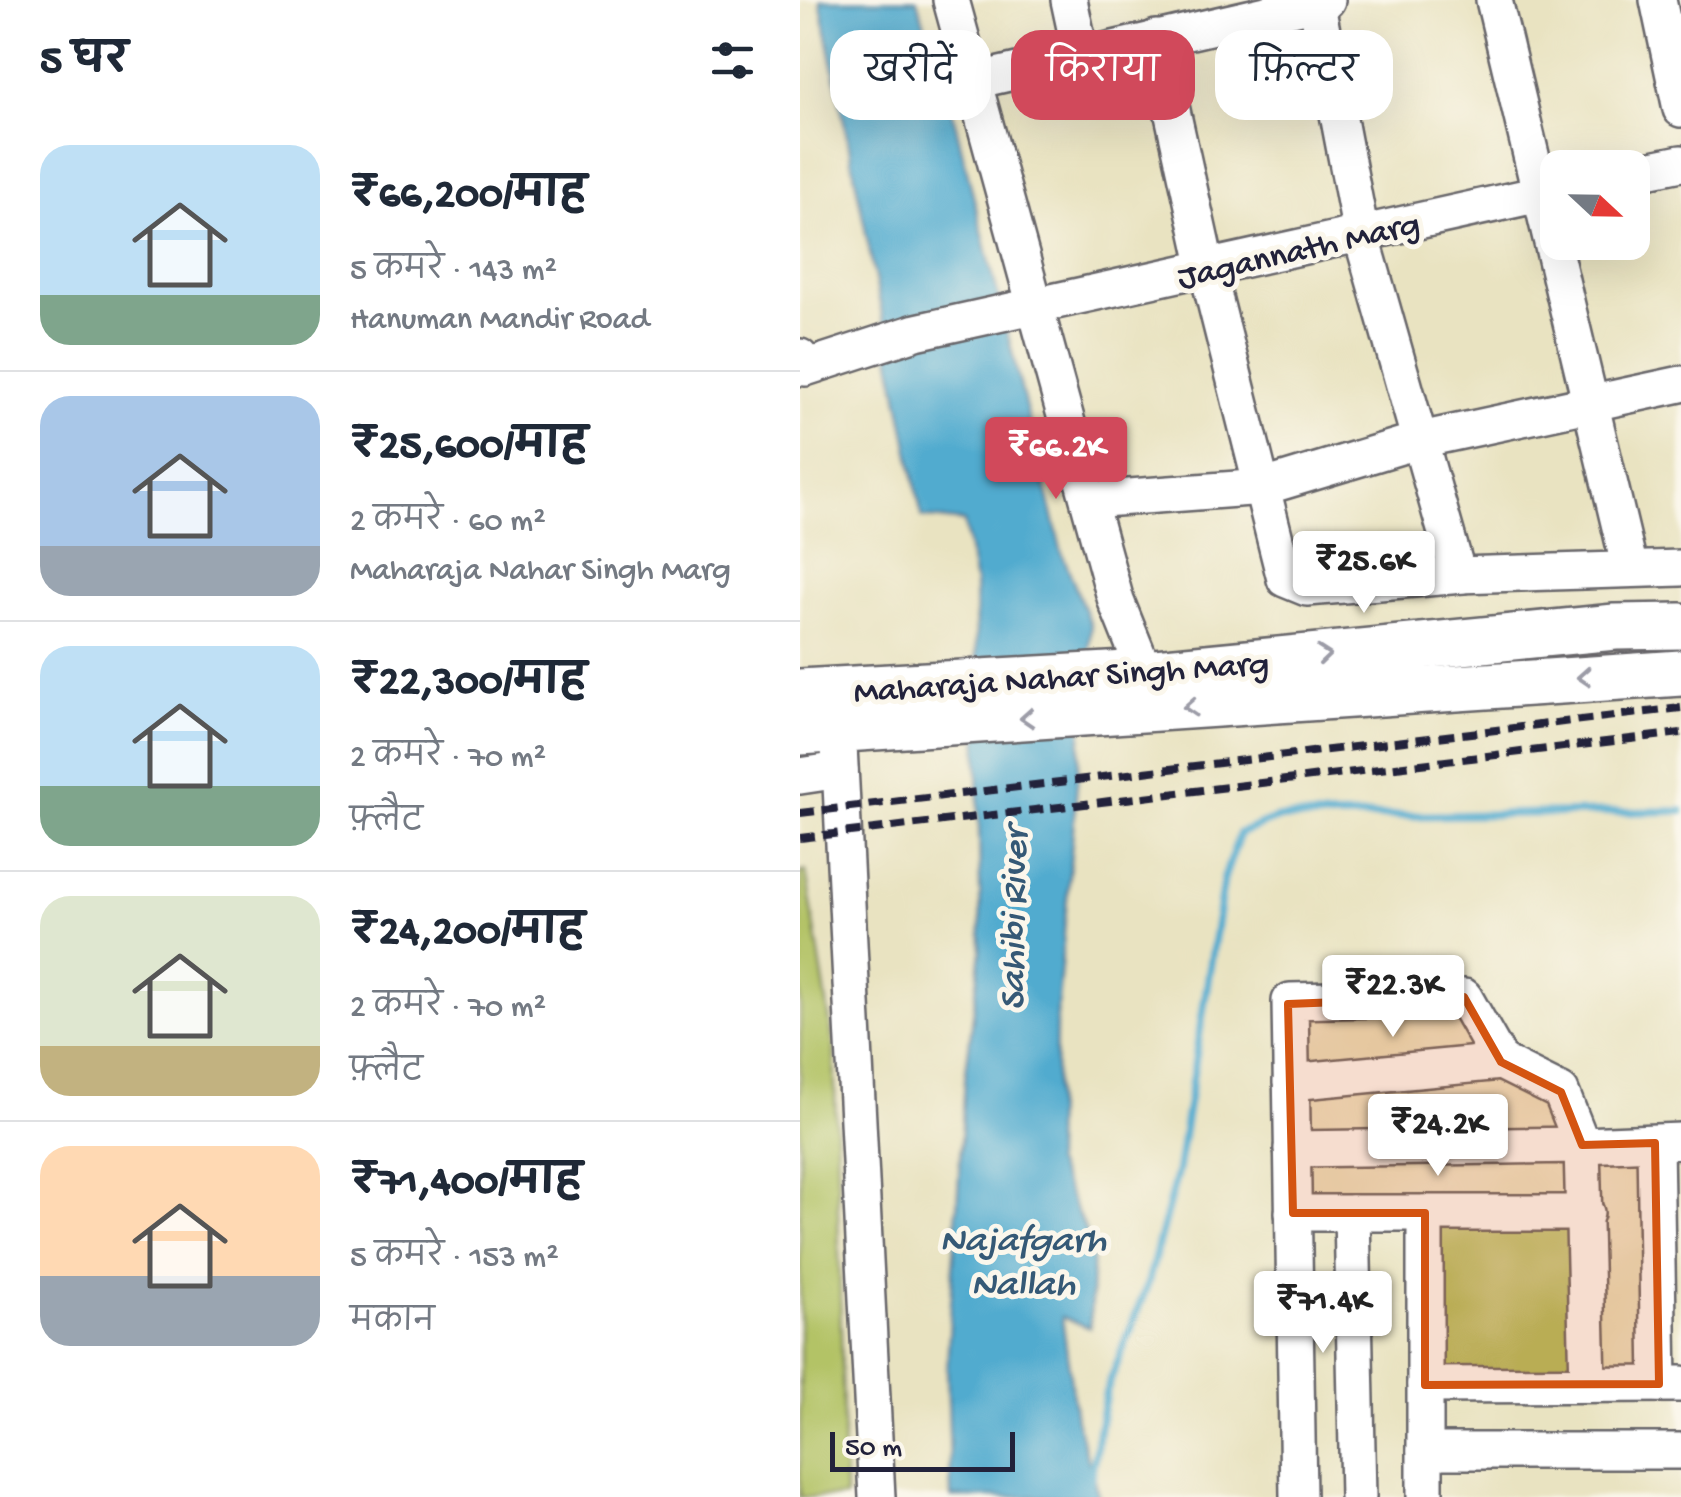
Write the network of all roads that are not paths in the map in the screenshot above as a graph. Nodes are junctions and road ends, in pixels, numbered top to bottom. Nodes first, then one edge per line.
1 (952, 0) edge
2 (1068, 0) edge
3 (1494, 0) edge
4 (1658, 0) edge
5 (1320, 1) edge
6 (960, 30) edge
7 (1075, 30) edge
8 (1191, 30) edge
9 (1681, 110) edge
10 (983, 120) edge
11 (1174, 120) edge
12 (1681, 162) edge
13 (1540, 164) edge
14 (1650, 170) edge
15 (1540, 194) edge
16 (1361, 234) junction
17 (1561, 260) edge
18 (1207, 269) junction
19 (1027, 309) junction
20 (802, 365) edge
21 (1681, 384) edge
22 (1589, 406) junction
23 (1420, 440) junction
24 (1264, 487) junction
25 (1089, 500) junction
26 (1681, 568) edge
27 (1630, 569) junction
28 (1462, 575) junction
29 (1681, 626) edge
30 (1681, 673) edge
31 (1131, 685) junction
32 (823, 723) edge
33 (800, 776) edge
34 (1502, 1062) junction
35 (1291, 1082) junction
36 (1668, 1142) edge
37 (1582, 1144) junction
38 (1292, 1149) junction
39 (1426, 1212) junction
40 (1586, 1212) junction
41 (1293, 1213) junction
42 (1352, 1213) junction
43 (1588, 1384) junction
44 (1670, 1384) edge
45 (1425, 1385) junction
46 (1425, 1451) junction
47 (1681, 1451) edge
48 (876, 1497) edge
49 (1298, 1497) edge
50 (1358, 1497) edge
51 (1425, 1497) edge

1 - 6 street
2 - 7 street
3 - 13 street
4 - 9 street
5 - 8 street
5 - 16 street
10 - 19 street
11 - 18 street
12 - 14 street
15 - 16 street, Jagannath Marg
16 - 18 street, Jagannath Marg
16 - 23 street
17 - 22 street
18 - 19 street, Jagannath Marg
18 - 24 street
19 - 20 street, Jagannath Marg
19 - 25 street
21 - 22 street
22 - 23 street
22 - 27 street
23 - 24 street
23 - 28 street
24 - 25 street
24 - 28 street
25 - 31 street
26 - 27 street
27 - 28 street
31 -> 29 main road, Maharaja Nahar Singh Marg
30 -> 31 main road, Maharaja Nahar Singh Marg
31 - 32 main road, Maharaja Nahar Singh Marg
32 - 33 street
32 - 48 street
34 - 35 street
34 - 35 street
34 - 37 street
35 - 38 street
36 - 37 street
36 - 44 street
37 - 38 street
37 - 40 street
38 - 41 street
39 - 40 street
39 - 42 street
39 - 45 street
40 - 43 street
41 - 42 street
41 - 49 street
42 - 50 street
43 - 44 street
43 - 45 street
45 - 46 street
46 - 47 street
46 - 51 street

